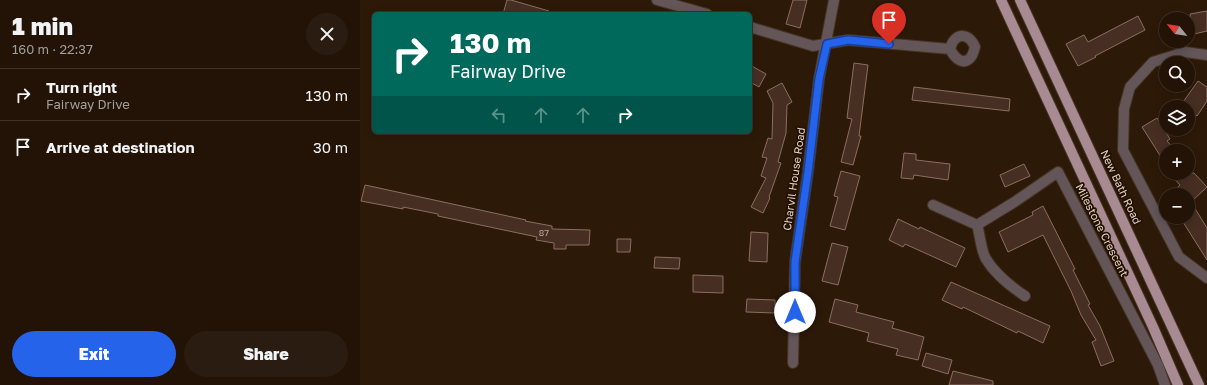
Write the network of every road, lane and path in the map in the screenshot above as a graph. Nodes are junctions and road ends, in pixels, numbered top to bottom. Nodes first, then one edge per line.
1 (658, 0) edge
2 (834, 0) edge
3 (1001, 0) edge
4 (1020, 0) edge
5 (700, 12) edge
6 (752, 28) edge
7 (827, 44) junction
8 (950, 49) dead end
9 (1207, 55) edge
10 (933, 205) dead end
11 (977, 225) junction
12 (1207, 278) edge
13 (1025, 296) dead end
14 (793, 363) dead end
15 (1165, 385) edge
16 (1178, 385) edge
17 (1199, 385) edge

1 - 5 street
2 - 7 street, Charvil House Road
3 - 16 main road
4 - 17 main road, New Bath Road
6 - 7 street
7 - 8 street
7 - 14 street, Charvil House Road
9 - 12 street
10 - 11 street
11 - 13 street
11 - 15 street, Milestone Crescent

